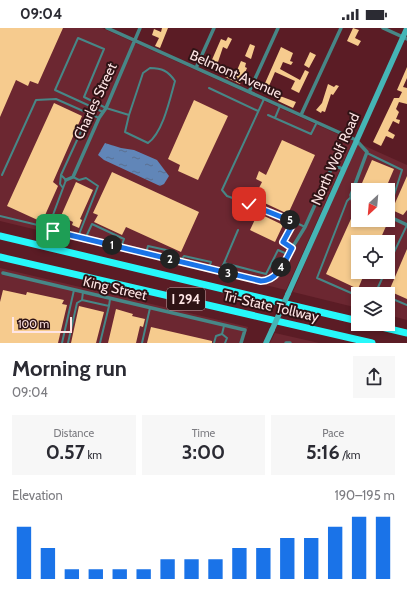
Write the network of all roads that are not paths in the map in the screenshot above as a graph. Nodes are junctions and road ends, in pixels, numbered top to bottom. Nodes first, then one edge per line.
1 (107, 28) edge
2 (140, 28) edge
3 (214, 28) edge
4 (278, 28) edge
5 (341, 28) edge
6 (383, 28) edge
7 (407, 28) edge
8 (405, 38) edge
9 (134, 40) junction
10 (196, 68) junction
11 (209, 88) dead end
12 (249, 92) junction
13 (264, 99) junction
14 (280, 106) junction
15 (106, 108) junction
16 (258, 111) junction
17 (104, 112) junction
18 (89, 114) junction
19 (268, 114) dead end
20 (129, 115) junction
21 (301, 115) junction
22 (98, 118) junction
23 (276, 118) junction
24 (317, 122) junction
25 (356, 140) junction
26 (366, 153) junction
27 (343, 169) junction
28 (2, 174) dead end
29 (61, 175) junction
30 (73, 177) junction
31 (66, 180) junction
32 (356, 183) edge
33 (63, 188) junction
34 (395, 192) edge
35 (351, 197) edge
36 (0, 216) edge
37 (395, 219) edge
38 (294, 222) junction
39 (407, 225) edge
40 (305, 227) junction
41 (238, 230) dead end
42 (53, 231) dead end
43 (0, 236) edge
44 (78, 237) junction
45 (85, 238) junction
46 (121, 247) junction
47 (292, 248) junction
48 (395, 251) edge
49 (146, 253) junction
50 (288, 254) junction
51 (0, 257) edge
52 (178, 261) junction
53 (224, 263) junction
54 (208, 268) junction
55 (220, 271) junction
56 (3, 273) dead end
57 (74, 290) junction
58 (83, 292) junction
59 (351, 293) edge
60 (110, 298) junction
61 (82, 300) junction
62 (395, 300) edge
63 (109, 306) junction
64 (407, 306) edge
65 (150, 308) junction
66 (351, 319) edge
67 (224, 325) junction
68 (395, 330) edge
69 (407, 333) edge
70 (222, 334) junction
71 (62, 343) edge
72 (68, 343) edge
73 (100, 343) edge
74 (142, 343) edge
75 (214, 343) edge
76 (225, 343) edge
77 (241, 343) edge
78 (266, 343) edge
79 (372, 343) edge

1 - 9 street, Belmont Avenue
2 - 9 street, Charles Street
3 - 10 street
4 - 12 street
5 - 21 street
6 - 8 street
7 - 8 main road, North Wolf Road
8 - 25 main road, North Wolf Road
9 - 10 street, Belmont Avenue
9 - 15 street, Charles Street
10 - 12 street, Belmont Avenue
11 - 16 lane
12 - 13 street, Belmont Avenue
13 - 14 street, Belmont Avenue
13 - 16 lane
14 - 21 street, Belmont Avenue
14 - 23 lane
15 - 17 street, Charles Street
15 - 17 lane
15 - 20 lane
16 - 38 lane
17 - 22 street, Charles Street
18 - 22 lane
18 - 28 lane
18 - 29 lane
19 - 23 lane
20 - 20 lane
21 - 24 street, Belmont Avenue
22 - 30 street, Charles Street
23 - 24 lane
24 - 25 street, Belmont Avenue
25 - 26 street
25 - 27 main road, North Wolf Road
26 - 32 street
26 - 34 lane
27 - 40 street
27 - 78 main road, North Wolf Road, bridge
29 - 31 lane
29 - 33 lane
30 - 31 street
30 - 44 lane
31 - 33 lane
33 - 36 lane
35 - 59 lane
37 - 39 street
38 - 40 lane
38 - 47 lane
39 - 48 lane
40 - 47 street
41 - 53 lane
42 - 44 street
43 - 66 highway, Tri-State Tollway / I 294
44 - 45 street
45 - 46 street
45 - 46 lane
46 - 49 street
47 - 50 street
49 - 52 street
49 - 52 lane
50 - 53 lane
50 - 55 street
51 - 79 highway, Tri-State Tollway / I 294
52 - 54 street
52 - 54 lane
53 - 55 lane
54 - 55 street
56 - 57 street, King Street
57 - 58 street, King Street
57 - 71 lane
58 - 60 street, King Street
58 - 61 lane
60 - 63 lane
60 - 65 street, King Street
61 - 63 lane
61 - 72 lane
62 - 64 lane
63 - 73 lane
65 - 67 street, King Street
65 - 74 lane
67 - 70 lane
67 - 77 street, King Street
68 - 69 highway
70 - 75 lane
70 - 76 lane

